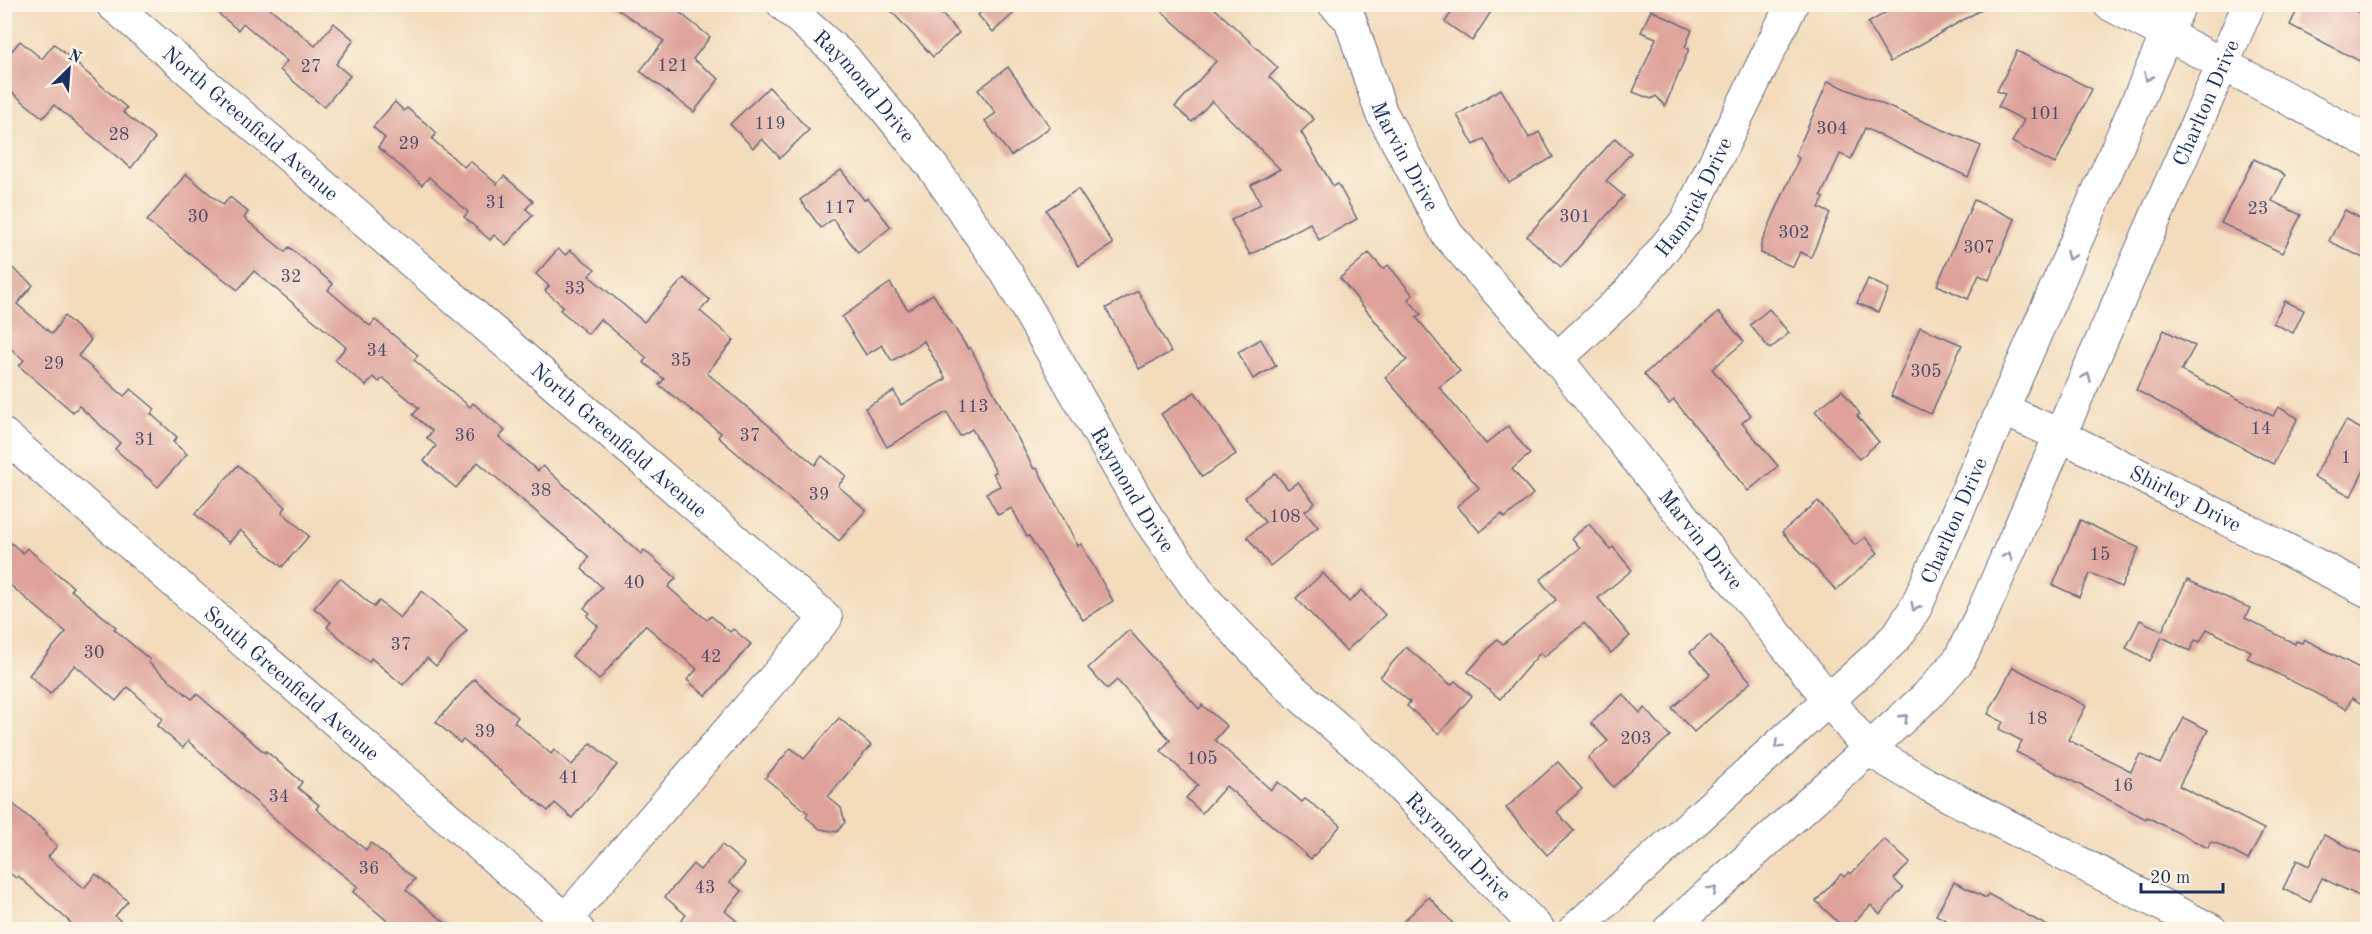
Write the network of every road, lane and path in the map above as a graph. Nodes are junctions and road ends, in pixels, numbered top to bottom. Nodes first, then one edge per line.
1 (112, 4) edge
2 (783, 4) edge
3 (1792, 4) edge
4 (2109, 4) edge
5 (2180, 4) edge
6 (2249, 4) edge
7 (1349, 9) edge
8 (2166, 36) junction
9 (2223, 66) junction
10 (2367, 141) edge
11 (1557, 359) junction
12 (2004, 410) junction
13 (4, 435) edge
14 (2062, 436) junction
15 (2367, 591) edge
16 (1827, 701) junction
17 (1869, 750) junction
18 (572, 924) edge
19 (1539, 930) edge
20 (1574, 930) edge
21 (1669, 930) edge
22 (2211, 930) edge

1 - 18 street, North Greenfield Avenue
2 - 19 street, Raymond Drive
3 - 11 street, Hamrick Drive
4 - 8 street
5 - 8 street, Charlton Drive
6 - 9 street, Charlton Drive
7 - 11 street, Marvin Drive
8 - 9 street
8 -> 12 street, Charlton Drive
9 - 10 street
14 -> 9 street, Charlton Drive
11 - 16 street, Marvin Drive
12 - 14 street, Shirley Drive
12 -> 16 street, Charlton Drive
13 - 18 street, South Greenfield Avenue
14 - 15 street, Shirley Drive
17 -> 14 street, Charlton Drive
16 - 17 street, Marvin Drive
16 -> 20 street, Charlton Drive
21 -> 17 street, Charlton Drive
17 - 22 street, Marvin Drive

